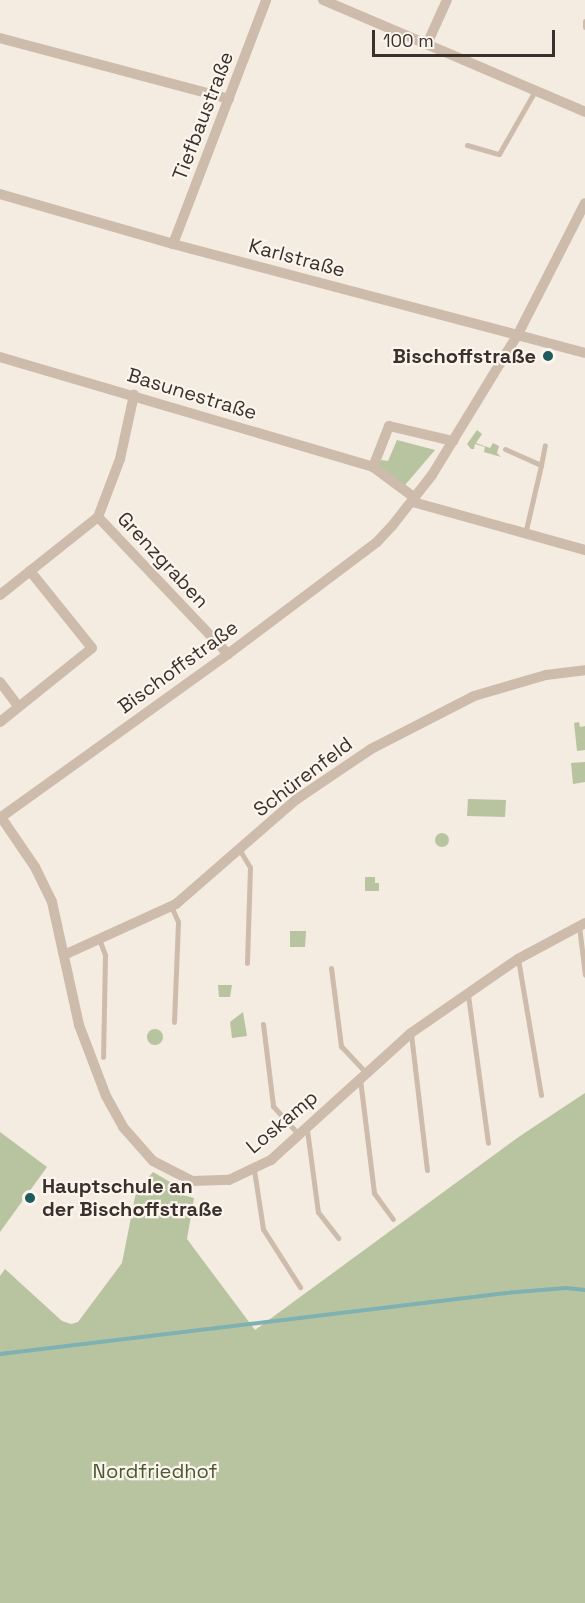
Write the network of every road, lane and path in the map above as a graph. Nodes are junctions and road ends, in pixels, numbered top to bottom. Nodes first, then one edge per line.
1 (266, 0) edge
2 (323, 0) edge
3 (447, 0) edge
4 (585, 21) edge
5 (585, 27) edge
6 (0, 38) edge
7 (428, 44) junction
8 (535, 91) junction
9 (229, 99) junction
10 (585, 112) edge
11 (467, 145) dead end
12 (0, 194) edge
13 (585, 203) edge
14 (173, 244) junction
15 (517, 336) junction
16 (585, 353) edge
17 (0, 357) edge
18 (134, 395) junction
19 (453, 441) junction
20 (545, 445) dead end
21 (505, 449) dead end
22 (541, 465) junction
23 (373, 467) junction
24 (414, 500) junction
25 (98, 517) junction
26 (525, 534) junction
27 (585, 550) edge
28 (30, 571) junction
29 (0, 595) edge
30 (228, 654) junction
31 (585, 670) edge
32 (0, 682) edge
33 (20, 707) junction
34 (0, 722) edge
35 (1, 818) edge
36 (239, 849) junction
37 (171, 906) junction
38 (582, 925) edge
39 (99, 939) junction
40 (64, 955) junction
41 (518, 959) junction
42 (247, 963) dead end
43 (331, 968) dead end
44 (585, 975) edge
45 (467, 993) junction
46 (174, 1022) dead end
47 (263, 1024) dead end
48 (411, 1033) junction
49 (103, 1057) dead end
50 (363, 1075) junction
51 (541, 1095) dead end
52 (304, 1133) junction
53 (488, 1143) dead end
54 (254, 1170) junction
55 (427, 1170) dead end
56 (393, 1219) dead end
57 (338, 1238) dead end
58 (300, 1287) dead end

1 - 9 street, Tiefbaustraße
2 - 7 street
3 - 7 street
4 - 5 lane
6 - 9 street
7 - 8 street
8 - 10 street
8 - 11 lane
9 - 14 street, Tiefbaustraße
12 - 14 street, Karlstraße
13 - 15 street, Bischoffstraße
14 - 15 street, Karlstraße
15 - 16 street, Karlstraße
15 - 19 street, Bischoffstraße
17 - 18 street, Basunestraße
18 - 23 street, Basunestraße
18 - 25 street
19 - 23 street
19 - 24 street, Bischoffstraße
20 - 22 lane
21 - 22 lane
22 - 26 lane
23 - 24 street, Basunestraße
24 - 26 street, Basunestraße
24 - 30 street, Bischoffstraße
25 - 28 street
25 - 30 street, Grenzgraben
26 - 27 street, Basunestraße
28 - 29 street
28 - 33 street
30 - 35 street, Bischoffstraße
31 - 36 street, Schürenfeld
32 - 33 street
33 - 34 street
35 - 40 street, Loskamp
36 - 37 street, Schürenfeld
36 - 42 lane
37 - 39 street, Schürenfeld
37 - 46 lane
38 - 41 street, Loskamp
38 - 44 lane
39 - 40 street, Schürenfeld
39 - 49 lane
40 - 54 street, Loskamp
41 - 45 street, Loskamp
41 - 51 lane
43 - 50 lane
45 - 48 street, Loskamp
45 - 53 lane
47 - 52 lane
48 - 50 street, Loskamp
48 - 55 lane
50 - 52 street, Loskamp
50 - 56 lane
52 - 54 street, Loskamp
52 - 57 lane
54 - 58 lane

